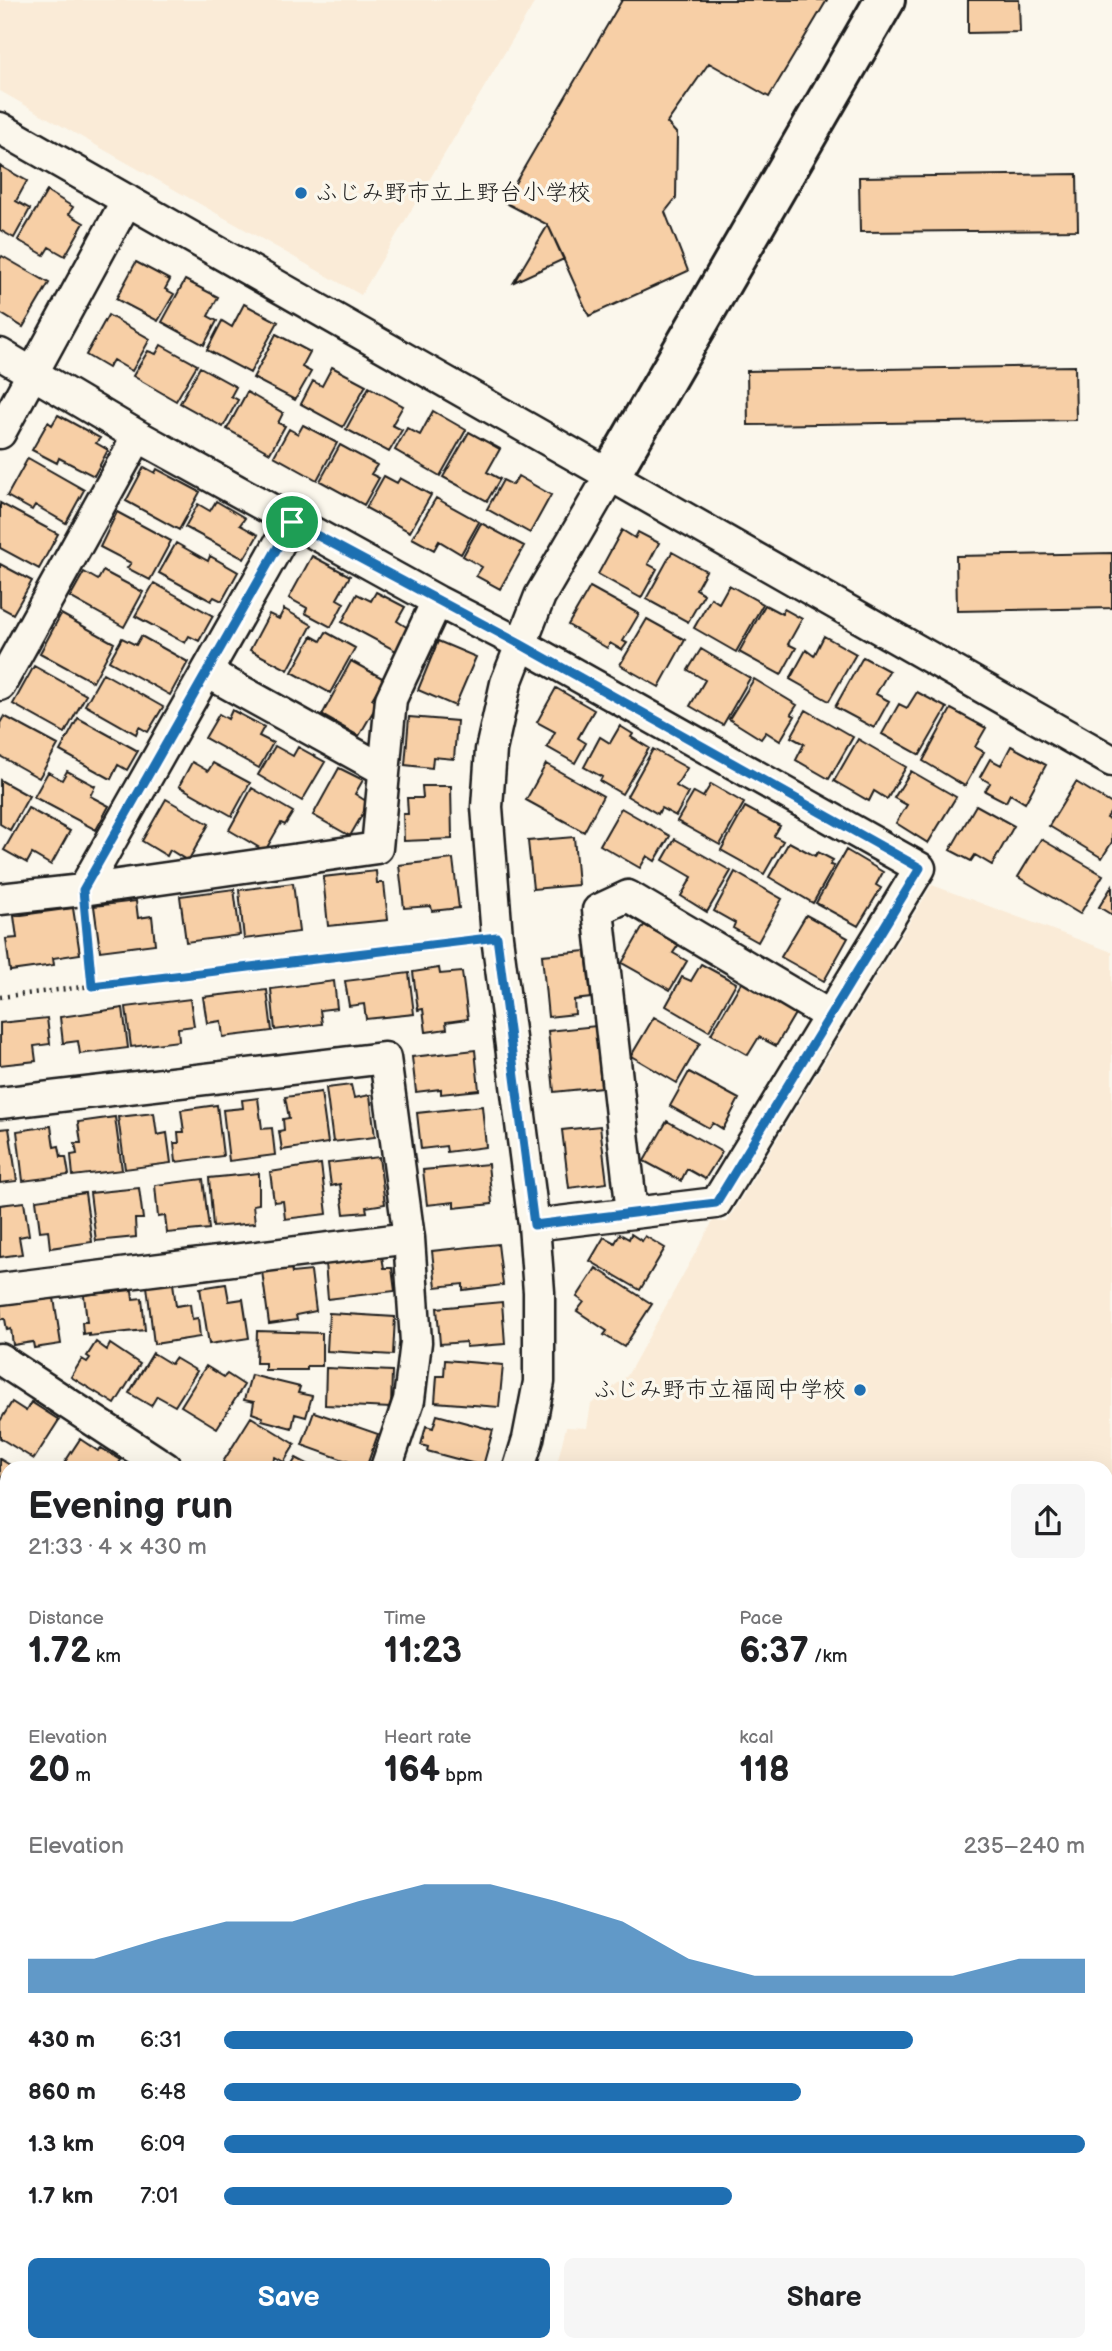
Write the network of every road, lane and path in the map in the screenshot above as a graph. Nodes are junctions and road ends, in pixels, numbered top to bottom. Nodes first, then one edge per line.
1 (886, 0) edge
2 (0, 128) edge
3 (127, 200) junction
4 (0, 354) edge
5 (33, 373) junction
6 (0, 433) edge
7 (138, 436) junction
8 (611, 474) junction
9 (292, 522) junction
10 (436, 601) junction
11 (520, 644) junction
12 (207, 672) junction
13 (0, 685) edge
14 (1112, 761) edge
15 (384, 770) junction
16 (83, 890) junction
17 (0, 899) edge
18 (497, 937) junction
19 (92, 986) junction
20 (0, 997) edge
21 (830, 1016) junction
22 (0, 1103) edge
23 (632, 1213) junction
24 (534, 1225) junction
25 (409, 1238) junction
26 (0, 1289) edge
27 (0, 1359) edge
28 (155, 1461) edge
29 (388, 1461) edge
30 (521, 1461) edge

1 - 8 street
2 - 3 street
3 - 5 street
3 - 8 street
4 - 5 street
5 - 6 street
5 - 7 street
7 - 9 street
7 - 13 street
8 - 11 street
8 - 14 street
9 - 10 street
9 - 12 street
10 - 11 street
10 - 15 street
11 - 18 street
11 - 21 street
12 - 15 street
12 - 16 street
15 - 16 street
16 - 17 street
16 - 19 path
18 - 19 path
18 - 24 street
19 - 20 path
21 - 23 street
21 - 23 street
22 - 25 street
23 - 24 street
24 - 30 street
25 - 26 street
25 - 29 street
27 - 28 street

